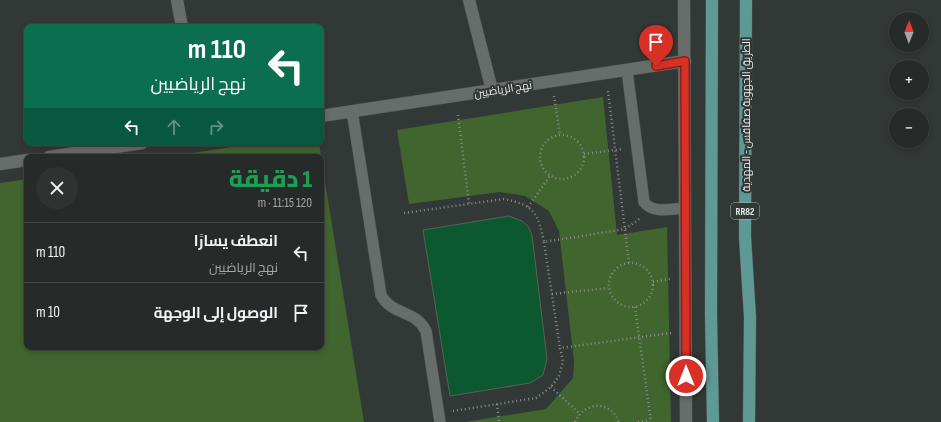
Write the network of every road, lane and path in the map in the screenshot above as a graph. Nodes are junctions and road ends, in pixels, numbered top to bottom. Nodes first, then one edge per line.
1 (177, 0) edge
2 (470, 0) edge
3 (684, 0) edge
4 (712, 0) edge
5 (746, 0) edge
6 (181, 24) edge
7 (685, 61) junction
8 (627, 70) junction
9 (551, 81) junction
10 (492, 90) junction
11 (608, 91) dead end
12 (352, 111) junction
13 (458, 115) dead end
14 (324, 116) edge
15 (560, 135) junction
16 (122, 146) edge
17 (637, 147) junction
18 (614, 150) junction
19 (69, 154) edge
20 (584, 154) junction
21 (24, 160) edge
22 (0, 164) edge
23 (550, 176) junction
24 (469, 204) junction
25 (647, 206) junction
26 (528, 207) junction
27 (686, 208) junction
28 (404, 213) dead end
29 (625, 229) junction
30 (544, 242) junction
31 (629, 263) junction
32 (608, 288) junction
33 (552, 294) junction
34 (635, 307) junction
35 (686, 331) junction
36 (639, 337) junction
37 (560, 348) junction
38 (551, 387) junction
39 (497, 404) junction
40 (580, 414) junction
41 (439, 418) edge
42 (651, 421) edge
43 (499, 422) edge
44 (575, 422) edge
45 (619, 422) edge
46 (638, 422) edge
47 (686, 422) edge
48 (713, 422) edge
49 (749, 422) edge

1 - 6 street
2 - 10 street
3 - 7 street
4 - 48 main road
5 - 49 main road, الطريق الجهوية صفاقس - المهدية / RR82
7 - 8 street, نهج الرياضيين
7 - 27 street
8 - 9 street, نهج الرياضيين
8 - 17 lane
9 - 10 street, نهج الرياضيين
9 - 15 path
10 - 12 street, نهج الرياضيين
11 - 18 path
12 - 14 street, نهج الرياضيين
12 - 41 lane
13 - 24 path
15 - 20 path
15 - 23 path
16 - 19 street
17 - 18 path
17 - 25 lane
18 - 20 path
18 - 29 path
20 - 23 path
21 - 22 street
23 - 26 path
24 - 26 path
24 - 28 path
25 - 27 lane
25 - 29 path
26 - 30 path
27 - 35 street
29 - 30 path
29 - 31 path
30 - 33 path
31 - 32 path
31 - 34 path
32 - 33 path
32 - 34 path
33 - 37 path
34 - 36 path
35 - 36 path
35 - 47 street
36 - 37 path
36 - 42 path
37 - 38 path
38 - 39 path
38 - 40 path
39 - 41 path
39 - 43 path
40 - 44 path
40 - 45 path
42 - 46 path

